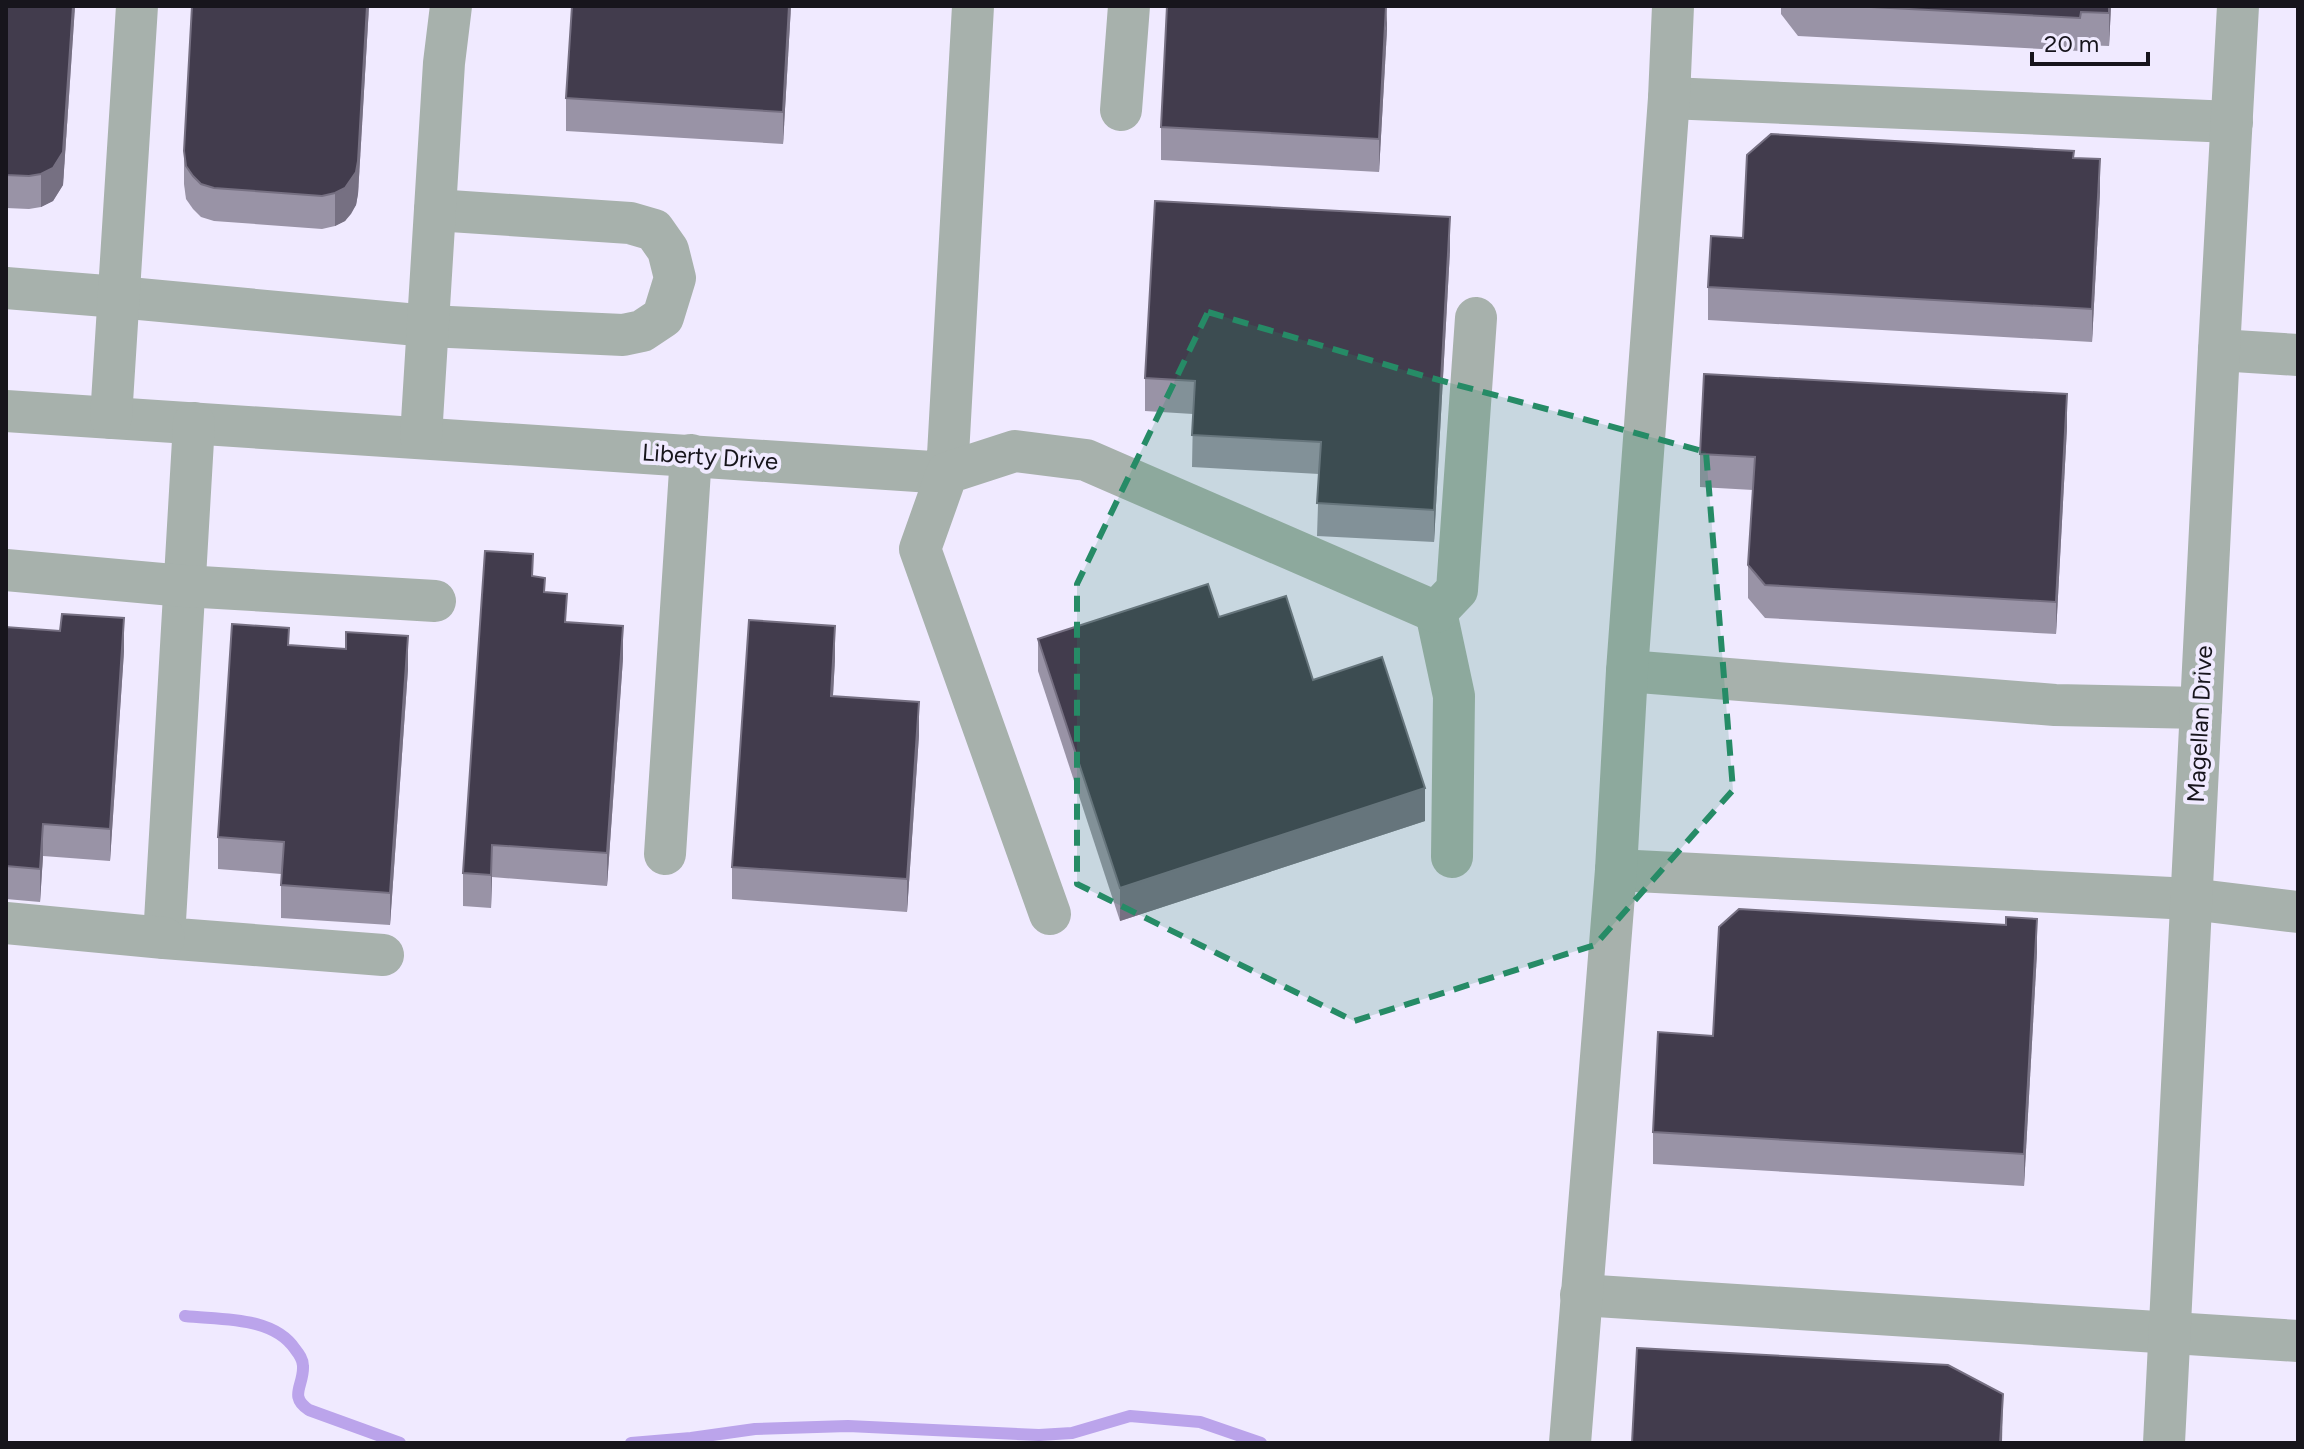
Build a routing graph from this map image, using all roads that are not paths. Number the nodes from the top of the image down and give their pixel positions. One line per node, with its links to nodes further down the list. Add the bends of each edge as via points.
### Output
1 (137, 6): 12 (street)
2 (451, 6): 10 (street)
3 (973, 6): 22 (street)
4 (1129, 6): 8 (street)
5 (1673, 6): 7 (street)
6 (2238, 6): 9 (street, Magellan Drive)
7 (1669, 98): 9 (street); 27 (street)
8 (1121, 110)
9 (2232, 122): 15 (street, Magellan Drive)
10 (435, 210): 14 (street); 14 (street, via 630,223 654,230 668,250 675,278 663,317 642,331 623,335)
11 (6, 288): 12 (street)
12 (118, 297): 14 (street); 18 (street)
13 (1476, 318): 26 (street, via 1457,590)
14 (428, 326): 20 (street)
15 (2219, 350): 16 (street); 28 (street, Magellan Drive)
16 (2298, 355)
17 (6, 411): 18 (street, Liberty Drive)
18 (111, 418): 19 (street, Liberty Drive)
19 (194, 423): 20 (street, Liberty Drive); 24 (street)
20 (421, 437): 21 (street, Liberty Drive)
21 (691, 455): 22 (street, Liberty Drive); 29 (street)
22 (947, 473): 26 (street, via 1015,451 1086,460); 34 (street, via 920,549)
23 (6, 570): 24 (street)
24 (184, 586): 25 (street); 36 (street)
25 (435, 601)
26 (1436, 612): 30 (street, via 1454,696)
27 (1627, 671): 28 (street, via 2055,705); 31 (street)
28 (2201, 708): 32 (street, Magellan Drive)
29 (665, 854)
30 (1452, 857)
31 (1616, 870): 32 (street); 38 (street)
32 (2191, 899): 33 (street); 39 (street, Magellan Drive)
33 (2298, 912)
34 (1050, 914)
35 (6, 923): 36 (street)
36 (164, 938): 37 (street)
37 (383, 955)
38 (1581, 1295): 39 (street); 41 (street)
39 (2170, 1333): 40 (street); 42 (street, Magellan Drive)
40 (2298, 1341)
41 (1570, 1443)
42 (2164, 1443)

